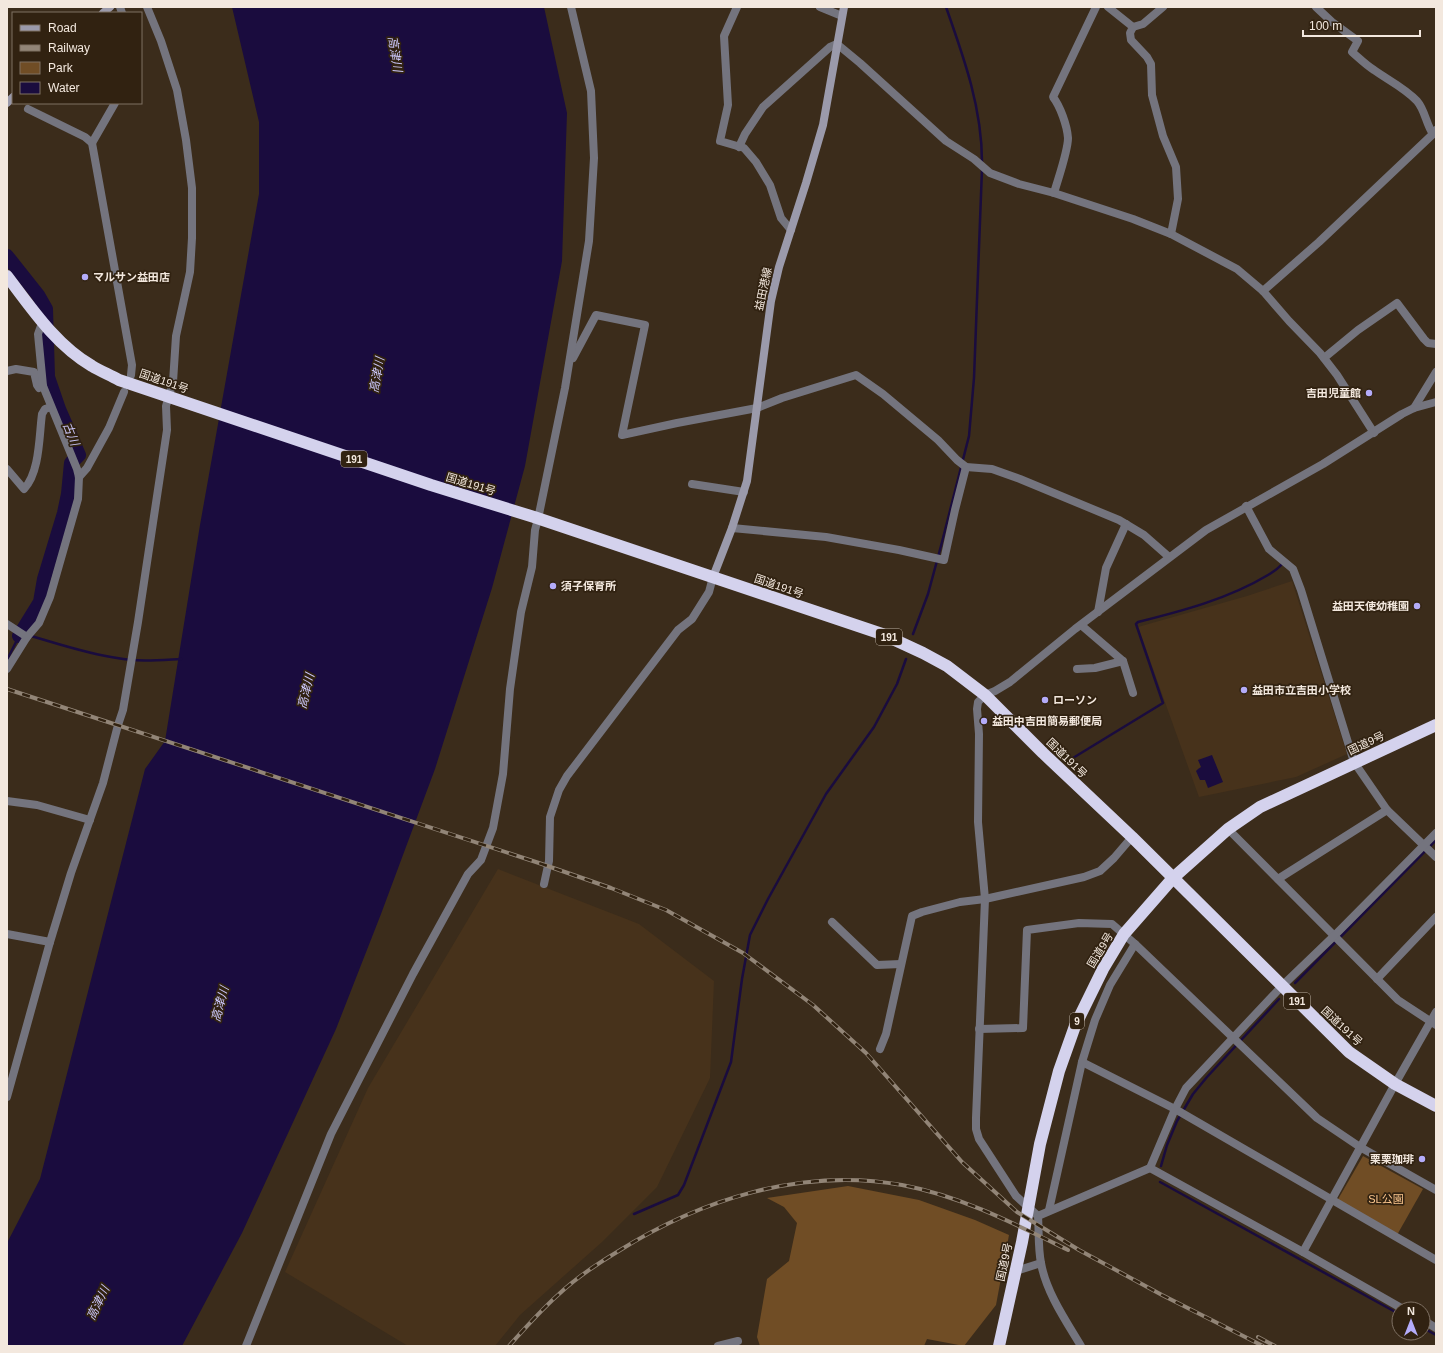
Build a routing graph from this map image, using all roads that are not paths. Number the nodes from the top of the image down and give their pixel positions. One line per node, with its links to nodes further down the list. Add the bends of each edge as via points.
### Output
1 (147, 7): 32 (street, via 177,90 192,188 190,272 176,336)
2 (571, 7): 26 (street, via 591,91 594,158 589,240)
3 (737, 7): 17 (street, via 724,36 728,104 720,141)
4 (820, 7): 10 (street)
5 (844, 7): 10 (main road, 益田港線)
6 (1096, 7): 18 (street, via 1053,97 1063,116 1068,137)
7 (1108, 7): 11 (street)
8 (1163, 7): 11 (street, via 1143,24)
9 (1316, 7): 15 (street, via 1358,41 1352,52 1416,100 1430,129)
10 (842, 16): 12 (main road, 益田港線)
11 (1133, 27): 20 (street, via 1130,33 1131,40 1150,64 1152,95 1163,136 1176,167 1178,199)
12 (837, 44): 17 (street, via 830,47 764,107); 18 (street, via 946,141 990,173); 19 (main road, 益田港線, via 823,125)
13 (114, 104): 16 (street)
14 (28, 109): 16 (street, via 85,137)
15 (1435, 132): 22 (street)
16 (92, 144): 29 (street, via 132,365)
17 (739, 147): 19 (street, via 744,148 756,162 770,186 781,218)
18 (1054, 193): 20 (street)
19 (791, 230): 35 (main road, 益田港線, via 771,301)
20 (1171, 234): 22 (street, via 1237,269)
21 (7, 276): 23 (highway, 国道191号 / 191)
22 (1263, 291): 25 (street)
23 (42, 323): 30 (street, via 38,334); 32 (highway, 国道191号 / 191, via 66,347 91,366 119,380)
24 (1436, 344): 25 (street, via 1428,343 1424,339 1397,303)
25 (1324, 358): 37 (street)
26 (570, 364): 35 (street, via 596,315 645,325 622,435); 44 (street)
27 (7, 371): 30 (street, via 16,369 34,372 37,385 39,388)
28 (1436, 372): 36 (street)
29 (131, 375)
30 (43, 386): 34 (street)
31 (124, 392): 40 (street, via 109,428 87,468)
32 (172, 397): 44 (highway, 国道191号 / 191); 62 (street, via 166,406 167,430 123,710)
33 (1436, 402): 36 (street)
34 (51, 407): 39 (street, via 45,409 42,414 36,469 27,486 24,489); 40 (street)
35 (756, 408): 38 (street, via 856,375 883,394); 42 (main road, 益田港線)
36 (1414, 408): 37 (street)
37 (1374, 433): 43 (street)
38 (966, 467): 45 (street, via 992,469 1020,478); 46 (street, via 944,560 826,537)
39 (7, 469)
40 (79, 477): 52 (street, via 78,499 50,597 39,623)
41 (692, 484): 42 (street)
42 (744, 492): 46 (main road, 益田港線)
43 (1246, 506): 47 (street, via 1206,530); 59 (street, via 1269,549 1293,570)
44 (536, 518): 48 (highway, 国道191号 / 191); 104 (street, via 532,567 510,689 494,828 481,860 468,874 413,974 331,1134)
45 (1126, 524): 47 (street, via 1144,535); 49 (street, via 1106,568)
46 (732, 528): 48 (main road, 益田港線)
47 (1169, 557): 49 (street)
48 (713, 577): 57 (highway, 国道191号 / 191, via 882,634 946,666); 70 (street, via 709,592 692,619 678,630 558,790 550,817 549,861)
49 (1098, 612): 51 (street)
50 (7, 624): 52 (street)
51 (1081, 624): 53 (street); 57 (street, via 1010,682)
52 (27, 637): 54 (street)
53 (1123, 661): 55 (street); 56 (street)
54 (7, 669)
55 (1078, 669)
56 (1133, 693)
57 (986, 696): 65 (highway, 国道191号 / 191); 71 (street, via 978,702 977,709 978,822)
58 (1436, 725): 59 (highway, 国道9号 / 9)
59 (1354, 762): 61 (street); 63 (highway, 国道9号 / 9, via 1260,807)
60 (7, 802): 62 (street, via 37,805)
61 (1387, 810): 66 (street); 69 (street)
62 (90, 820): 77 (street)
63 (1228, 829): 68 (highway, 国道9号 / 9); 69 (street)
64 (1436, 833): 66 (street)
65 (1132, 837): 68 (highway, 国道191号 / 191); 71 (street, via 1100,871 1084,877)
66 (1424, 845): 67 (street); 76 (street)
67 (1436, 857)
68 (1173, 878): 75 (highway, 国道9号 / 9); 81 (highway, 国道191号 / 191)
69 (1278, 879): 76 (street)
70 (544, 884)
71 (985, 899): 79 (street, via 960,902 912,916); 84 (street)
72 (1436, 917): 80 (street)
73 (832, 922): 79 (street, via 877,965)
74 (7, 934): 77 (street)
75 (1124, 934): 78 (street); 84 (street, via 1112,924 1079,923 1027,930 1023,1028); 101 (highway, 国道9号 / 9, via 1103,969 1075,1026 1059,1071 1040,1144)
76 (1334, 936): 80 (street); 81 (street)
77 (50, 942): 89 (street)
78 (1135, 944): 85 (street); 87 (street, via 1110,985)
79 (901, 964): 86 (street, via 886,1034)
80 (1377, 979): 83 (street, via 1398,1000)
81 (1282, 986): 85 (street); 88 (highway, 国道191号 / 191, via 1349,1052)
82 (1436, 1012): 83 (street)
83 (1433, 1023): 88 (street)
84 (979, 1029): 97 (street, via 976,1118 979,1140 1016,1196)
85 (1233, 1039): 91 (street, via 1186,1088); 92 (street, via 1317,1118)
86 (880, 1049)
87 (1082, 1062): 91 (street); 96 (street)
88 (1395, 1084): 90 (highway, 国道191号 / 191); 92 (street)
89 (7, 1097)
90 (1436, 1106)
91 (1175, 1109): 93 (street); 95 (street)
92 (1360, 1147): 94 (street); 95 (street)
93 (1150, 1168): 96 (street); 98 (street)
94 (1436, 1190)
95 (1331, 1199): 98 (street); 99 (street)
96 (1050, 1210): 97 (street)
97 (1038, 1216): 100 (street)
98 (1303, 1252): 102 (street)
99 (1436, 1260)
100 (1041, 1263): 101 (street); 107 (street, via 1061,1313)
101 (1016, 1270): 106 (highway, 国道9号 / 9)
102 (1391, 1302)
103 (738, 1341): 105 (street)
104 (246, 1346)
105 (718, 1346)
106 (999, 1346)
107 (1082, 1346)

